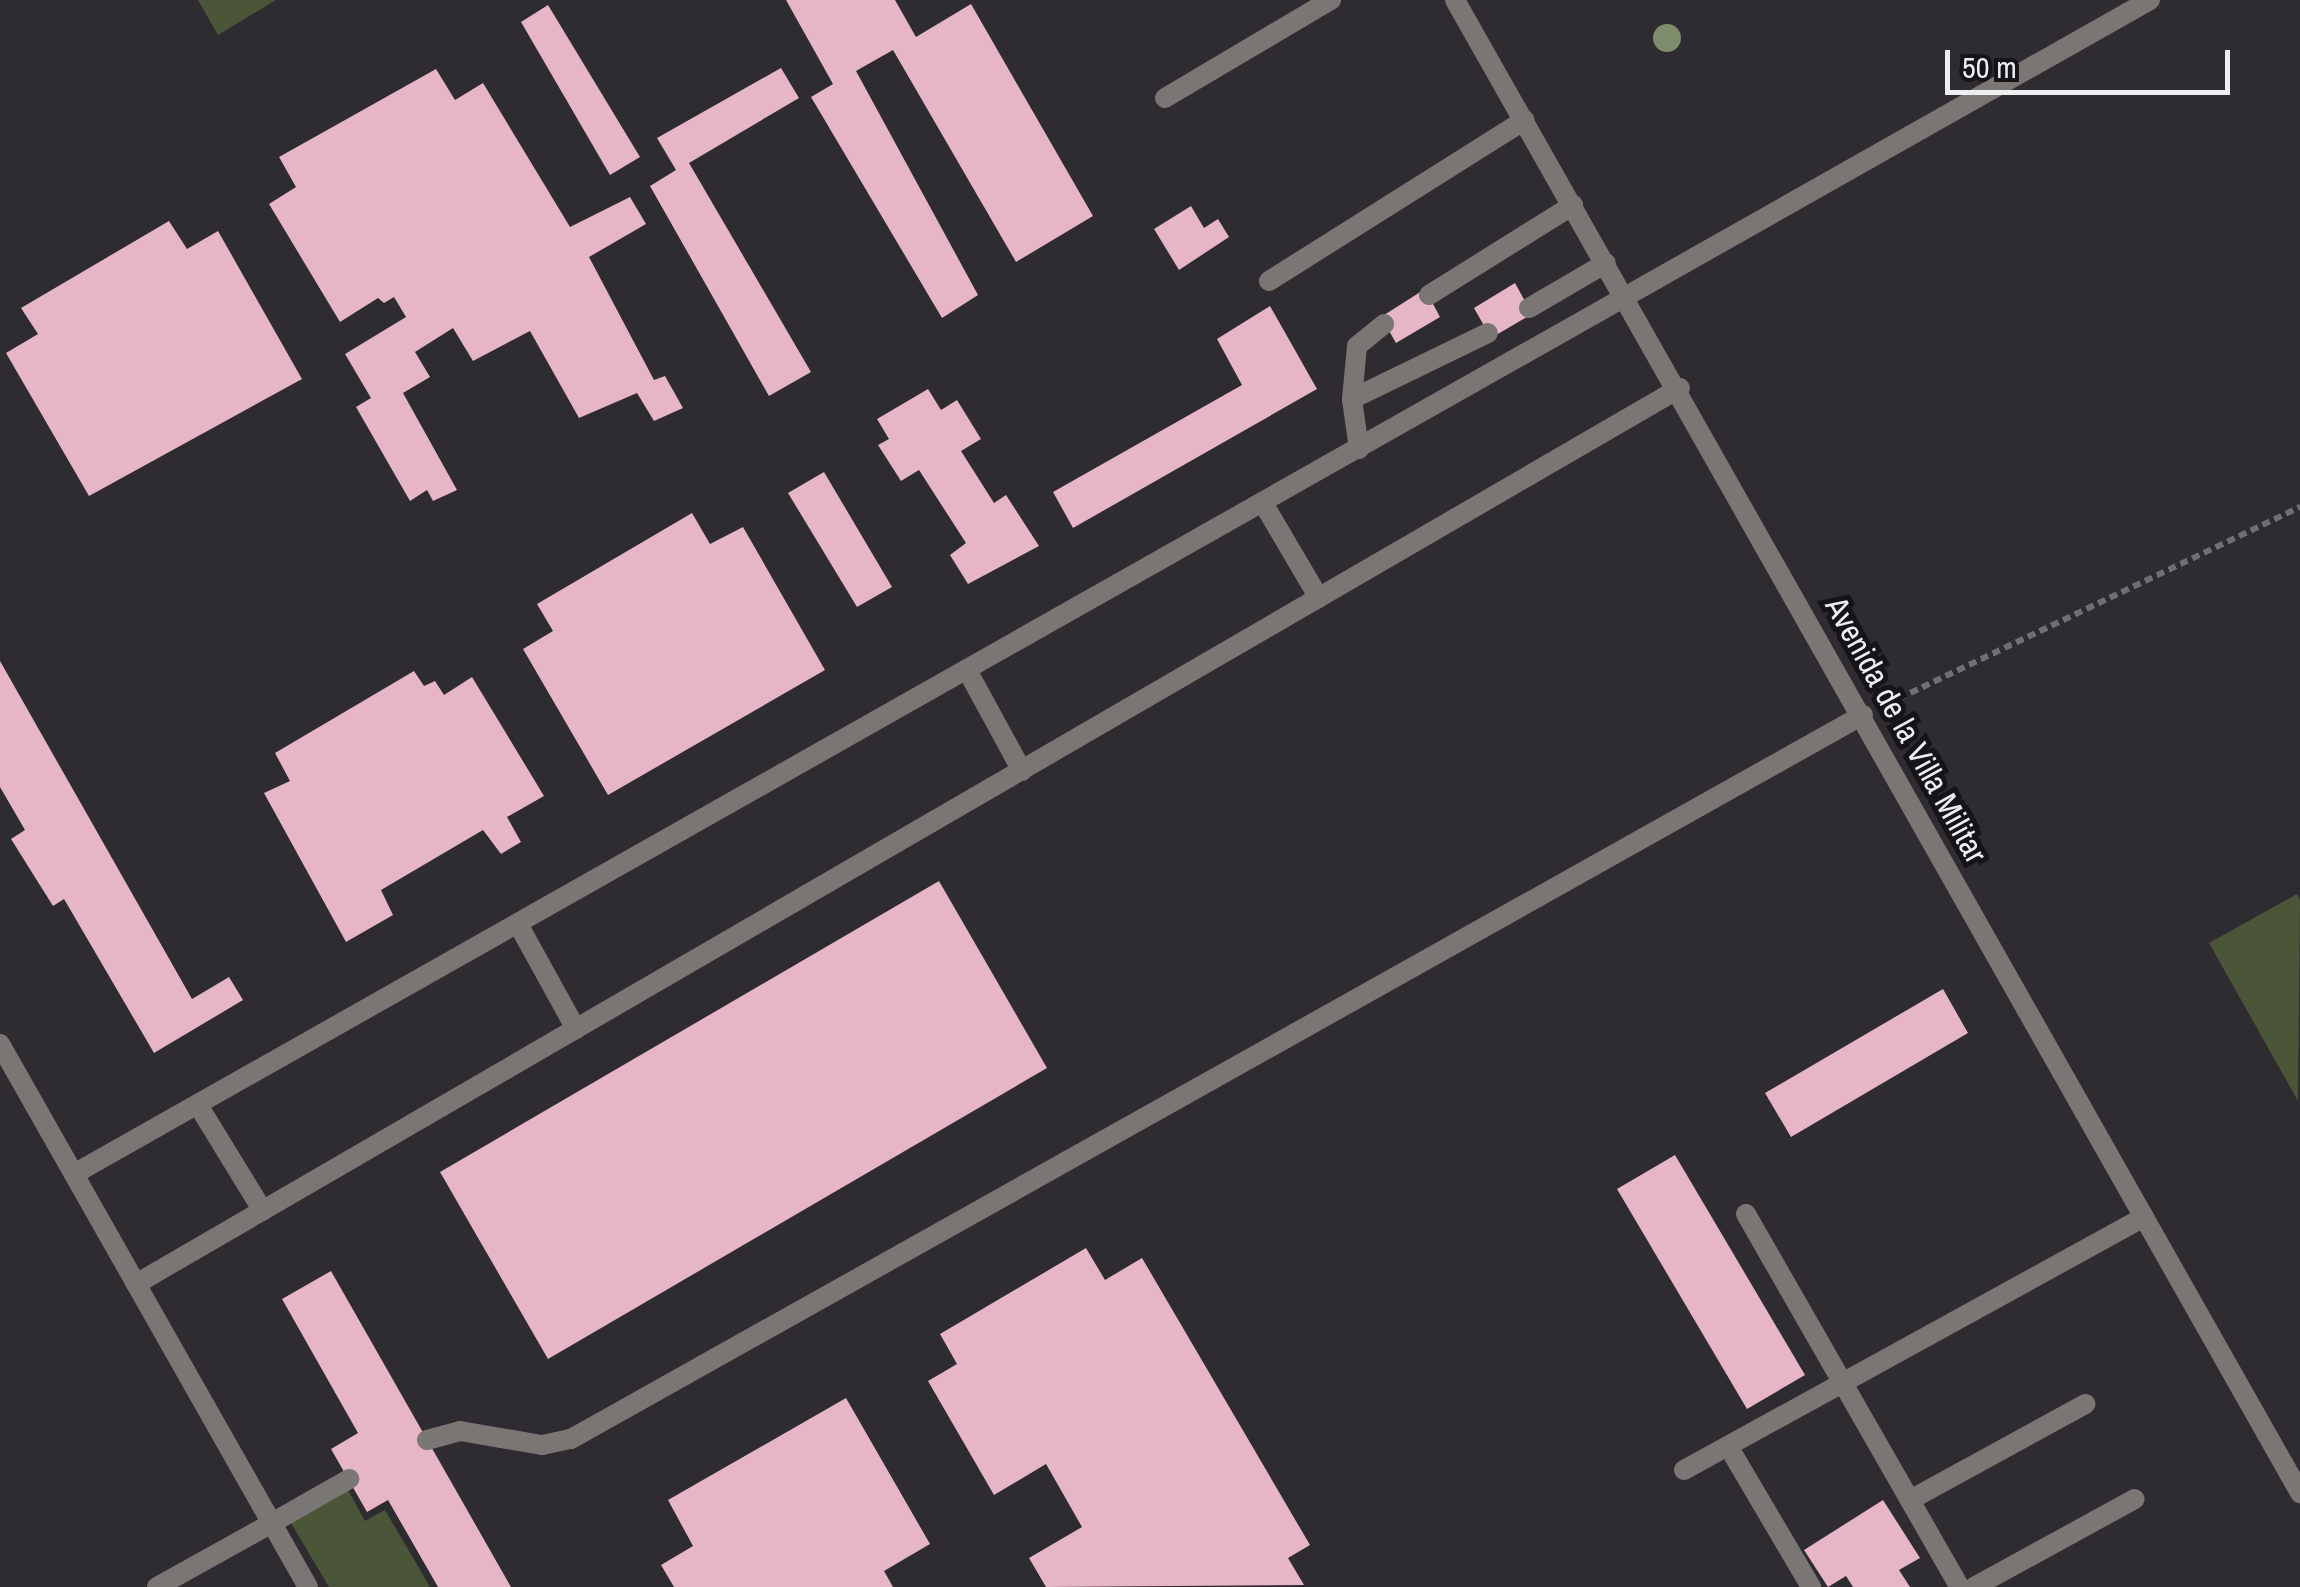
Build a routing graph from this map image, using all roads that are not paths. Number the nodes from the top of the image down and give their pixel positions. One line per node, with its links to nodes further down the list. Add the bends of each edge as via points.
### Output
1 (1331, 0): 4 (street)
2 (1454, 0): 5 (street, Avenida de la Villa Militar)
3 (2150, 0): 10 (street)
4 (1165, 98)
5 (1525, 120): 6 (street, Avenida de la Villa Militar); 8 (street)
6 (1574, 204): 7 (street, Avenida de la Villa Militar); 9 (street)
7 (1606, 262): 10 (street, Avenida de la Villa Militar); 11 (street)
8 (1269, 281)
9 (1428, 295)
10 (1626, 298): 14 (street, Avenida de la Villa Militar); 16 (street)
11 (1529, 308)
12 (1384, 324): 15 (street, via 1357,346)
13 (1488, 333): 15 (street)
14 (1680, 388): 18 (street); 20 (street, Avenida de la Villa Militar)
15 (1352, 399): 16 (street)
16 (1359, 448): 17 (street)
17 (1263, 503): 18 (street); 19 (street)
18 (1319, 598): 21 (street)
19 (968, 670): 21 (street); 22 (street)
20 (1864, 715): 29 (street, Avenida de la Villa Militar); 33 (street, via 571,1438 542,1445 460,1430)
21 (1022, 770): 23 (street)
22 (518, 924): 23 (street); 25 (street)
23 (576, 1029): 27 (street)
24 (0, 1044): 26 (street)
25 (198, 1105): 26 (street); 27 (street)
26 (74, 1174): 30 (street)
27 (262, 1212): 30 (street)
28 (1746, 1214): 31 (street)
29 (2144, 1217): 31 (street); 37 (street, Avenida de la Villa Militar)
30 (136, 1284): 40 (street)
31 (1843, 1383): 34 (street); 39 (street)
32 (2085, 1404): 39 (street)
33 (427, 1440)
34 (1728, 1446): 35 (street); 43 (street)
35 (1684, 1470)
36 (348, 1479): 40 (street)
37 (2300, 1492)
38 (2135, 1499): 45 (street)
39 (1910, 1500): 44 (street)
40 (272, 1523): 41 (street); 42 (street)
41 (157, 1587)
42 (308, 1587)
43 (1811, 1587)
44 (1960, 1587)
45 (1974, 1587)

